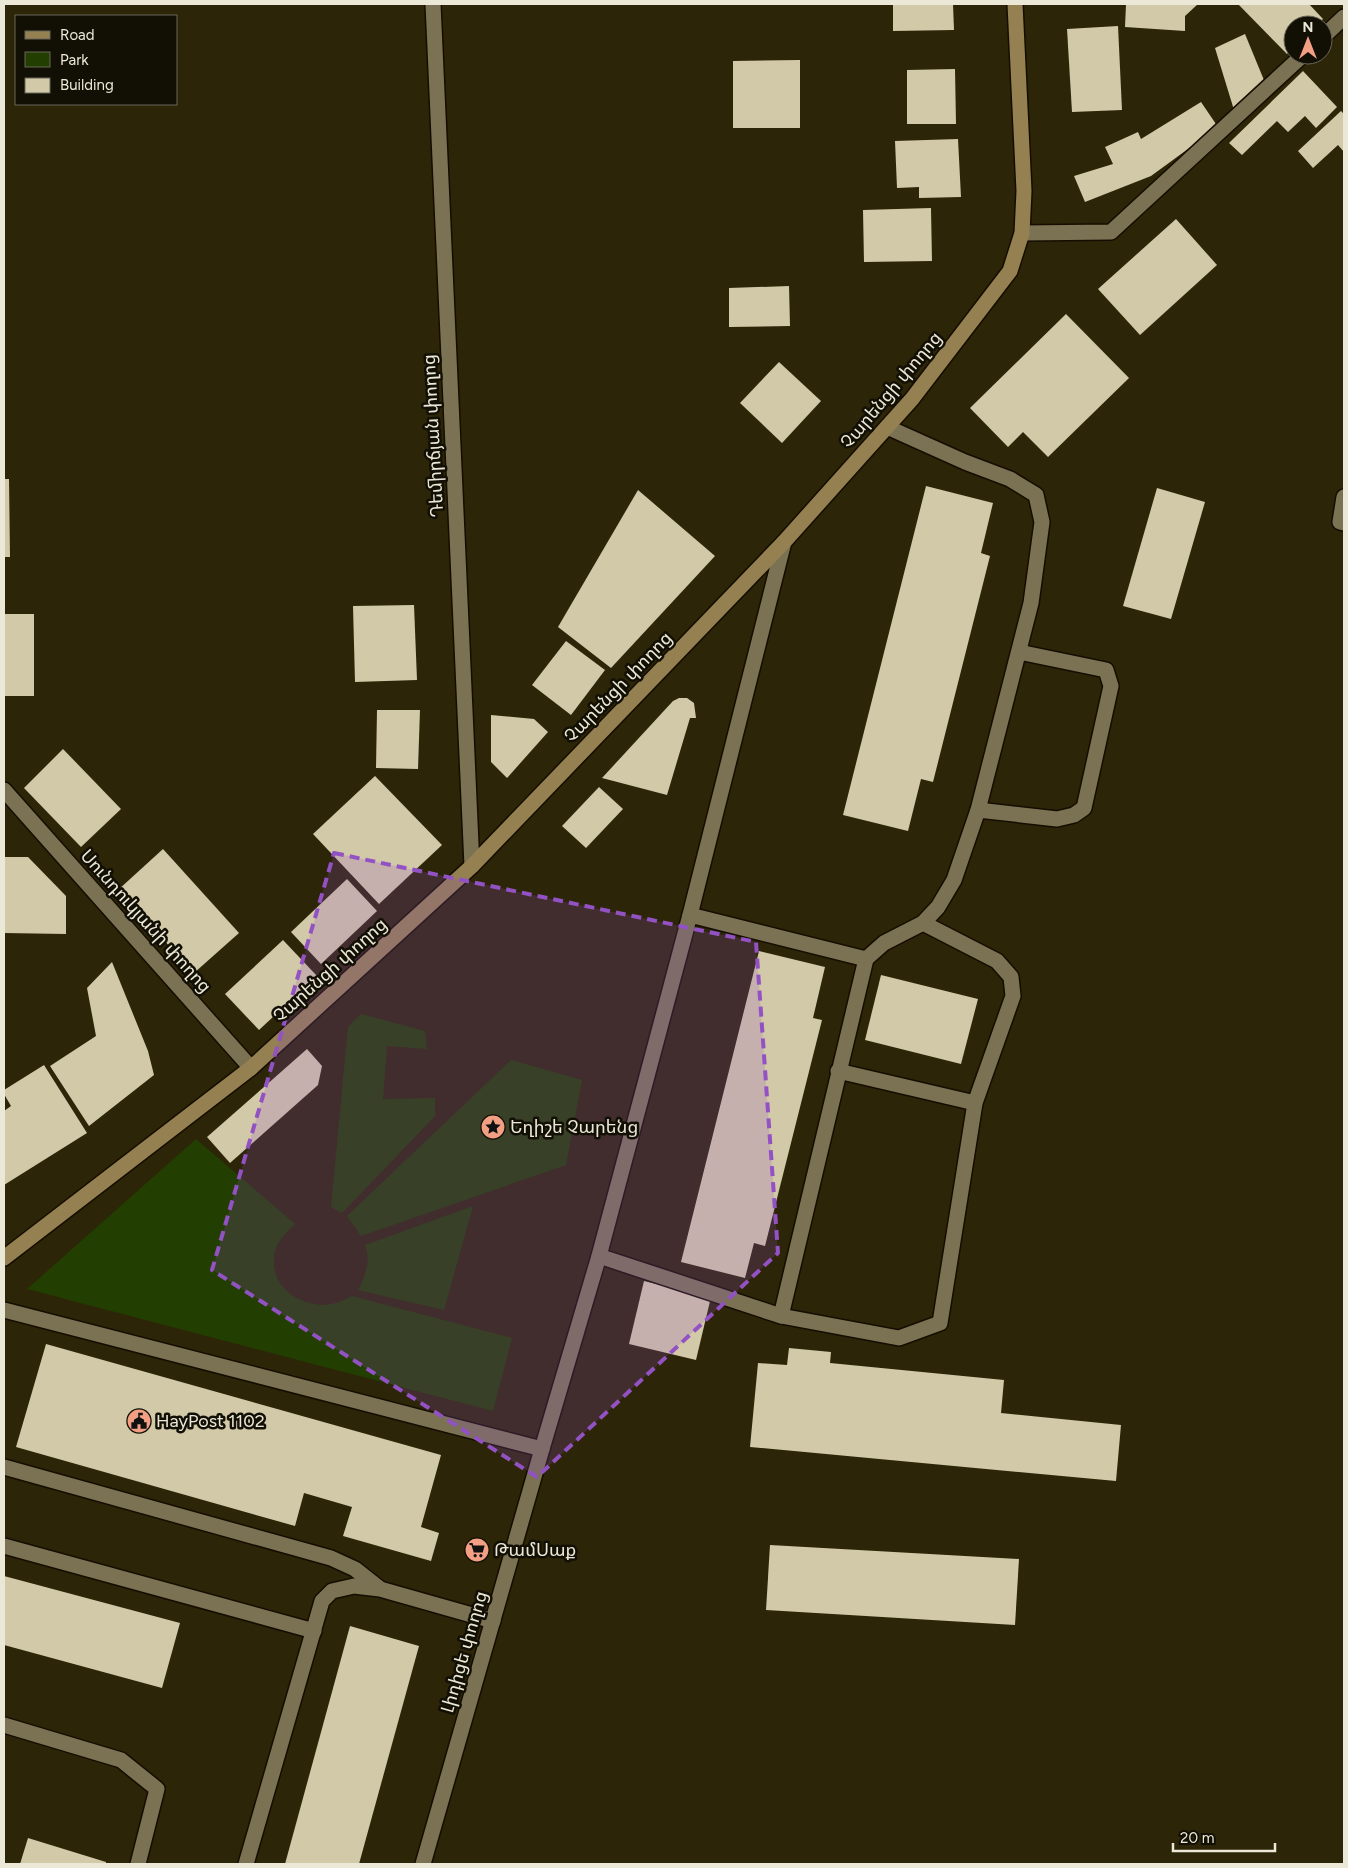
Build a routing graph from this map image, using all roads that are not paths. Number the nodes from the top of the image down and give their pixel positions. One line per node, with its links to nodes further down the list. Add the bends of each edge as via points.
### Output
1 (433, 4): 14 (street, Դեմիրճյան փողոց)
2 (1015, 4): 6 (main road, Չարենցի փողոց, via 1024,191)
3 (1344, 17): 4 (street)
4 (1333, 27)
5 (1292, 65): 6 (street, via 1111,232)
6 (1022, 233): 7 (main road, Չարենցի փողոց, via 1010,272)
7 (887, 427): 10 (main road, Չարենցի փողոց); 11 (street, via 1010,478 1036,494 1042,522 1032,603)
8 (1344, 497): 9 (street, via 1340,522)
9 (1344, 523)
10 (784, 542): 14 (main road, Չարենցի փողոց); 15 (street, Լիդիցե փողոց)
11 (1019, 652): 13 (street); 13 (street, via 1106,670 1111,686 1084,808 1074,815 1057,818)
12 (7, 797): 18 (street, Սունդուկյանի փողոց)
13 (978, 810): 16 (street, via 954,880 938,908)
14 (472, 866): 18 (main road, Չարենցի փողոց)
15 (690, 916): 17 (street); 21 (street, Լիդիցե փողոց)
16 (922, 924): 17 (street, via 884,943); 20 (street, via 997,961 1011,976 1013,996)
17 (866, 959): 19 (street)
18 (251, 1068): 22 (main road, Չարենցի փողոց)
19 (838, 1071): 20 (street); 24 (street)
20 (976, 1103): 24 (street, via 940,1323 899,1338)
21 (599, 1256): 24 (street); 25 (street, Լիդիցե փողոց)
22 (4, 1258)
23 (4, 1310): 25 (street)
24 (781, 1316)
25 (542, 1449): 29 (street, Լիդիցե փողոց)
26 (4, 1467): 28 (street, via 331,1558 355,1569)
27 (4, 1546): 30 (street)
28 (380, 1589): 29 (street); 30 (street, via 354,1586 332,1591 322,1601)
29 (493, 1621): 34 (street, Լիդիցե փողոց)
30 (314, 1631): 33 (street)
31 (4, 1725): 32 (street, via 121,1760 158,1789)
32 (138, 1864)
33 (246, 1864)
34 (423, 1864)

